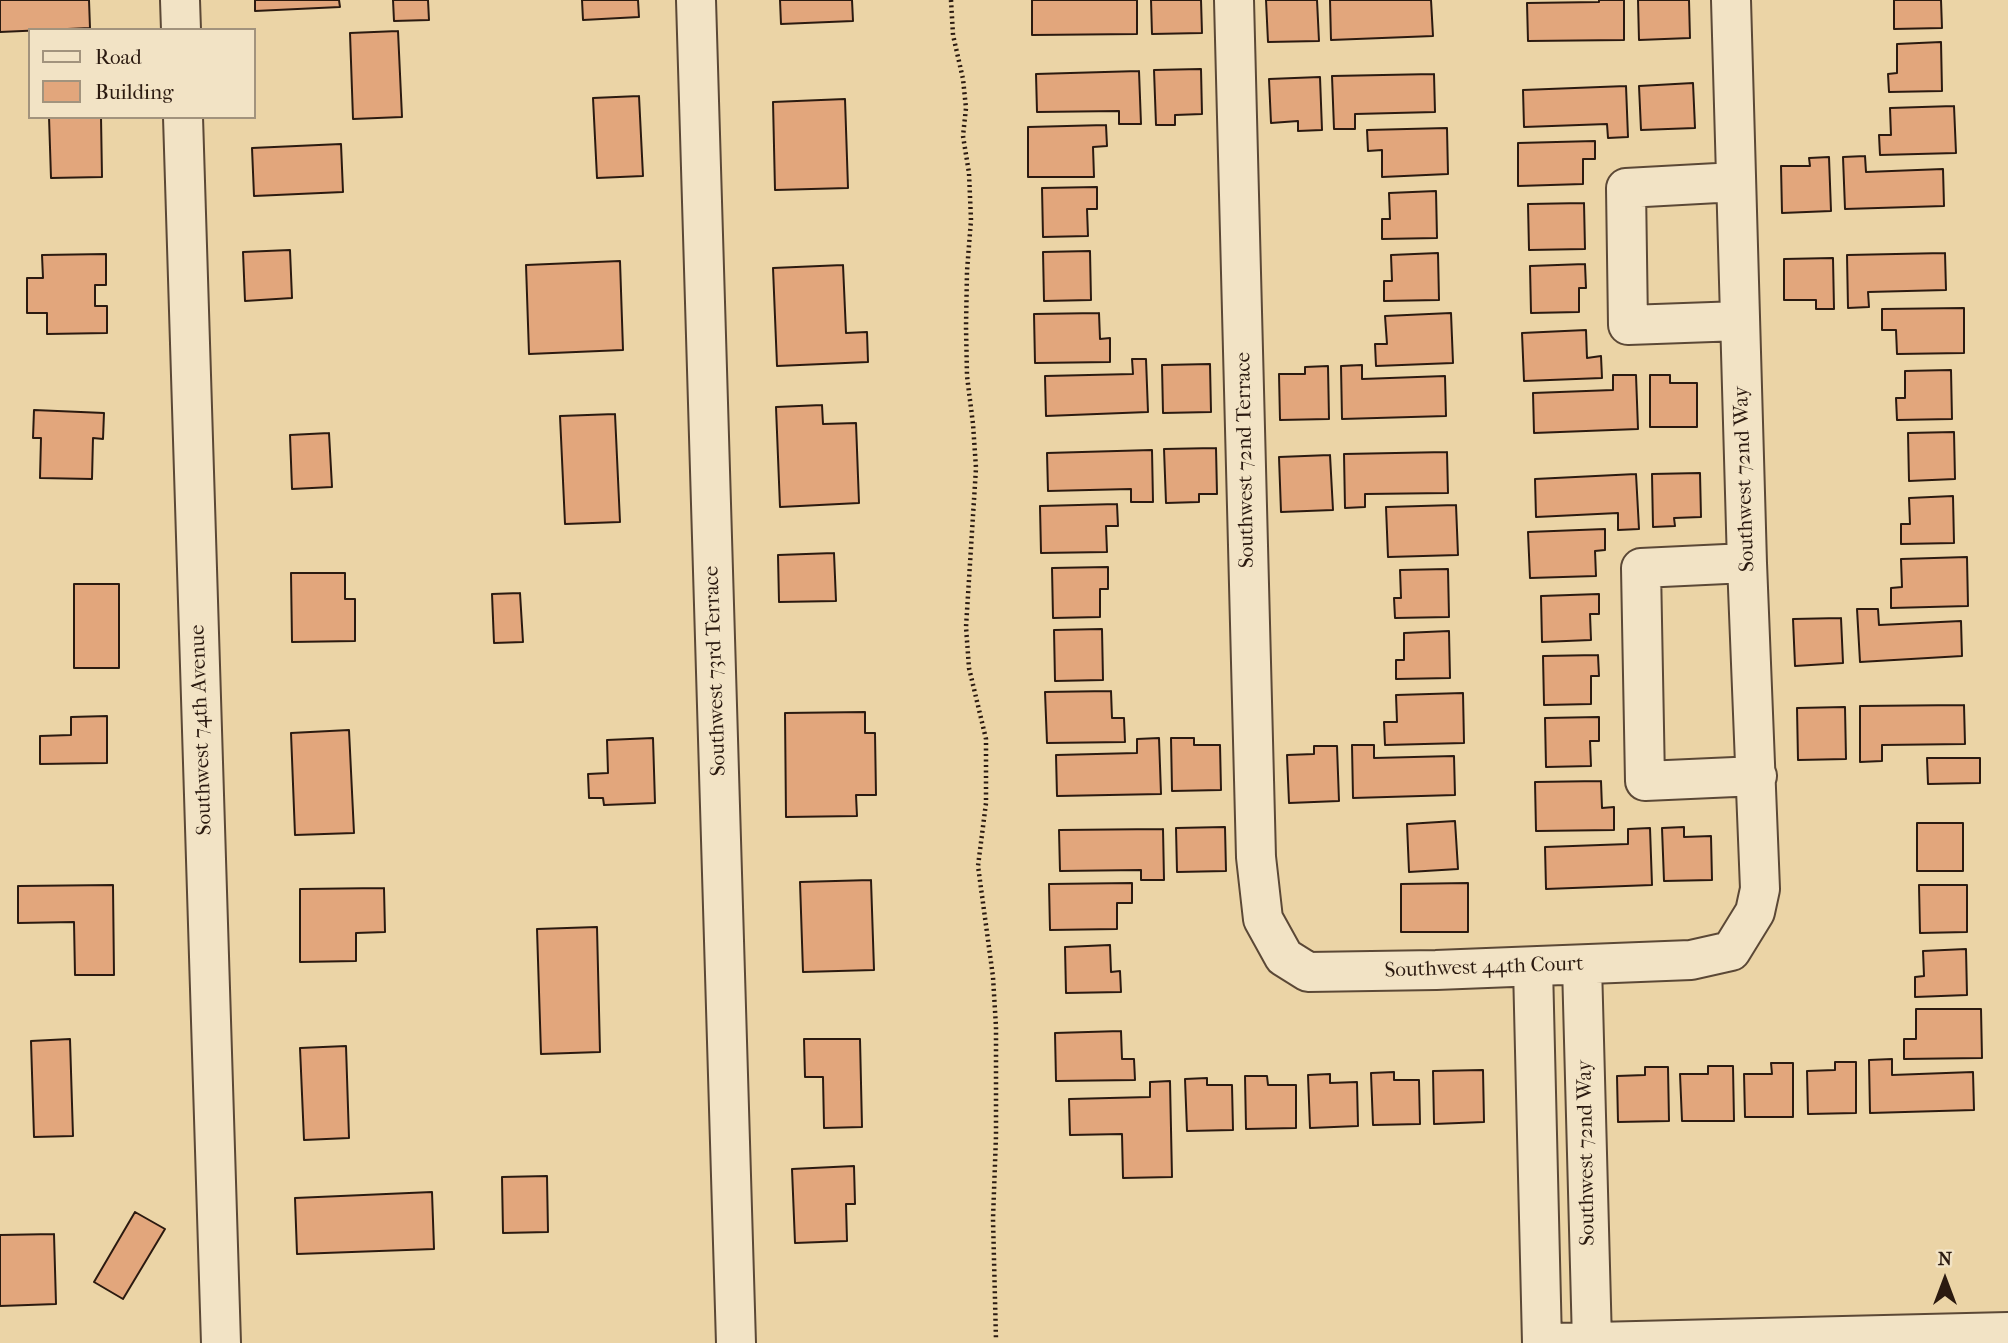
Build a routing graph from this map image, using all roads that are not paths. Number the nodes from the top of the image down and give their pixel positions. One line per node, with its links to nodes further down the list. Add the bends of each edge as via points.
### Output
1 (180, 0): 5 (street)
2 (696, 0): 18 (street, Southwest 73rd Terrace)
3 (1234, 0): 11 (street, Southwest 72nd Terrace, via 1255,830)
4 (1731, 0): 7 (street, Southwest 72nd Way)
5 (181, 28)
6 (183, 119): 17 (street, Southwest 74th Avenue)
7 (1736, 182): 8 (street, Southwest 72nd Way); 8 (street, via 1626,188 1628,325)
8 (1740, 321): 9 (street, Southwest 72nd Way)
9 (1747, 562): 10 (street, Southwest 72nd Way); 10 (street, via 1642,568 1644,781)
10 (1756, 776): 12 (street, Southwest 72nd Way, via 1760,889 1755,912)
11 (1263, 919): 14 (street, Southwest 44th Court, via 1284,957 1308,972)
12 (1731, 951): 13 (street, Southwest 44th Court, via 1691,960)
13 (1582, 965): 14 (street, Southwest 44th Court); 16 (street, Southwest 72nd Way)
14 (1533, 967): 19 (street)
15 (2008, 1332): 16 (street)
16 (1592, 1342): 20 (street)
17 (221, 1343)
18 (736, 1343)
19 (1542, 1343)
20 (1554, 1343)

